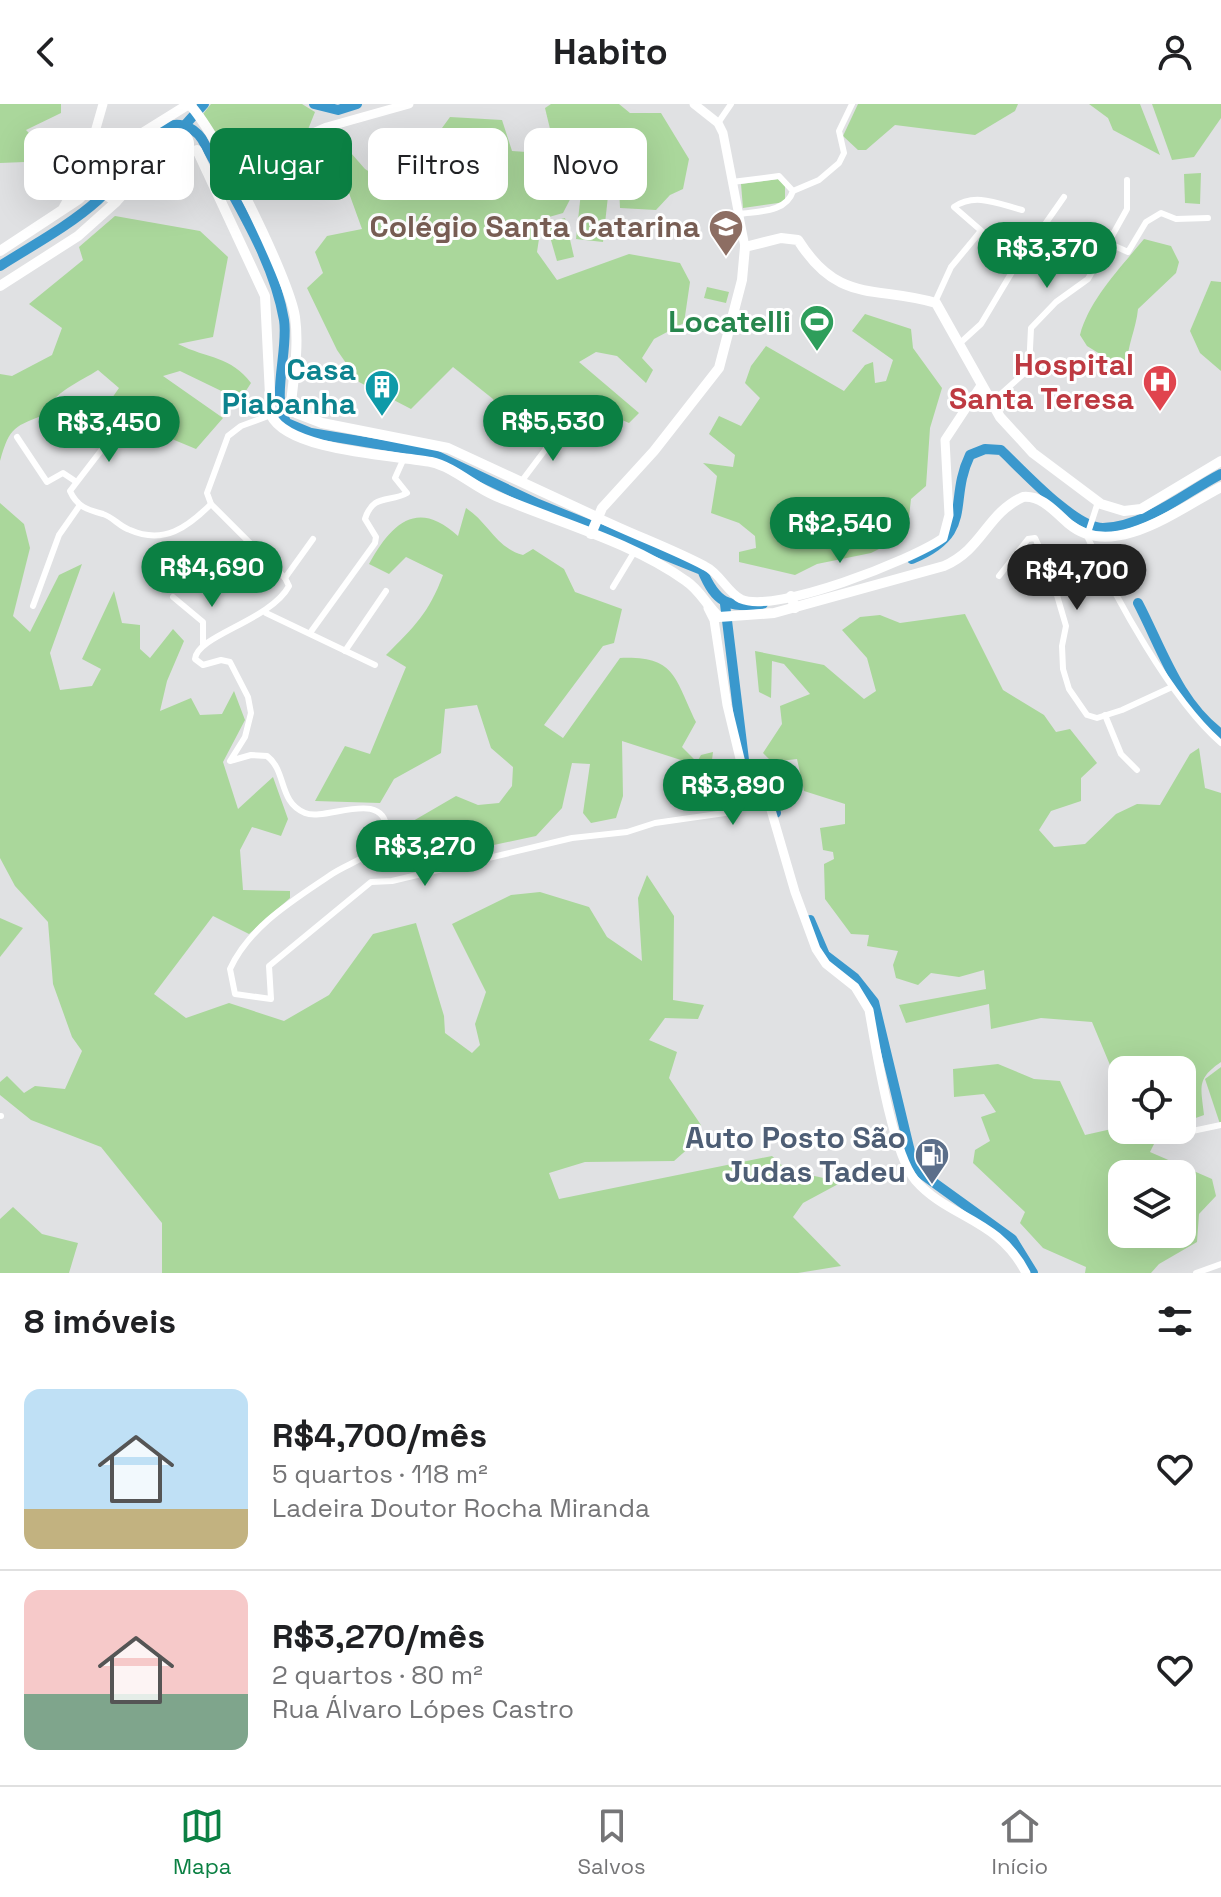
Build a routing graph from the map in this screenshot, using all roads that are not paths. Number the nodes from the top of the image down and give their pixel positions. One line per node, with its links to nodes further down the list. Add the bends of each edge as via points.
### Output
1 (103, 104): 8 (main road)
2 (409, 104): 10 (main road)
3 (694, 104): 7 (main road)
4 (731, 104): 7 (street)
5 (852, 104): 15 (street, via 839,131 844,153 839,163 819,180)
6 (190, 105): 9 (main road); 11 (main road)
7 (718, 123): 14 (main road)
8 (96, 128)
9 (151, 128)
10 (325, 128)
11 (210, 130)
12 (210, 171): 22 (main road, via 197,150 160,158)
13 (1127, 180): 28 (street, via 1128,206)
14 (732, 182): 15 (street, via 779,176); 24 (main road)
15 (793, 191): 24 (street, via 780,207)
16 (1064, 197): 34 (street, via 981,324)
17 (66, 200): 25 (main road)
18 (76, 200): 25 (main road)
19 (113, 200): 22 (main road)
20 (223, 200): 39 (main road, via 265,296)
21 (243, 200): 37 (main road, via 290,296 297,336)
22 (116, 202): 32 (main road, via 78,236)
23 (1022, 210): 27 (street, via 965,199 954,207)
24 (739, 214): 29 (main road)
25 (55, 217): 31 (main road)
26 (1208, 218): 28 (street, via 1176,219 1161,213 1146,222 1128,252)
27 (980, 232): 30 (street); 33 (street, via 951,267)
28 (1108, 243): 36 (street, via 1088,279 1034,324 1029,369)
29 (745, 247): 33 (main road, via 791,237 844,286); 50 (main road, via 719,368)
30 (1000, 247)
31 (0, 251)
32 (0, 286)
33 (935, 302): 34 (main road)
34 (959, 344): 35 (main road)
35 (980, 387): 36 (main road); 59 (main road, via 945,440 949,515 943,538 888,567)
36 (991, 404): 49 (main road, via 1033,453)
37 (291, 408): 39 (main road); 45 (main road, via 322,423 448,448)
38 (79, 414): 44 (street, via 103,448)
39 (271, 415): 42 (main road, via 280,429 296,437); 47 (street, via 228,436 208,488)
40 (563, 426): 45 (street)
41 (17, 437): 44 (street, via 47,482 63,473)
42 (404, 458): 51 (main road, via 435,463 492,495); 65 (street, via 395,478 407,493 382,497 370,508 365,519 375,543)
43 (1221, 461): 49 (main road, via 1141,509)
44 (75, 481): 48 (street, via 70,493)
45 (521, 482): 50 (main road)
46 (1221, 487): 52 (main road, via 1124,535)
47 (211, 504): 48 (street, via 187,528 158,536 131,531); 56 (street)
48 (80, 505): 61 (street, via 59,535)
49 (1096, 508): 52 (street)
50 (599, 518): 51 (main road); 59 (main road, via 707,566 738,598 755,602)
51 (591, 534): 54 (main road)
52 (1087, 536): 62 (main road, via 1042,501 1023,497 1001,510 969,553 956,561); 69 (street)
53 (313, 539): 56 (street)
54 (633, 554): 57 (street); 64 (main road, via 685,579)
55 (999, 576): 70 (street, via 1028,539 1035,538 1066,626 1061,654 1069,689 1087,715)
56 (285, 578): 63 (street, via 289,586)
57 (613, 587)
58 (386, 591): 67 (street)
59 (791, 596): 62 (main road)
60 (173, 597): 66 (street, via 203,622)
61 (33, 606)
62 (795, 608): 64 (main road)
63 (266, 613): 65 (street); 66 (street)
64 (716, 619): 73 (main road)
65 (310, 633): 67 (street)
66 (203, 645): 73 (street, via 195,654 197,663 230,662 248,697 249,726 231,762 267,756 276,765 287,798 302,812 372,810 386,824 383,841 373,853 329,876 254,931 236,956 230,976 235,994 271,999 269,966 371,882 572,838 742,809 755,797 741,778)
67 (345, 651): 68 (street)
68 (375, 665)
69 (1172, 687): 70 (street); 71 (street)
70 (1105, 715): 72 (street, via 1121,754)
71 (1221, 743)
72 (1137, 770)
73 (743, 771): 77 (main road, via 769,803 816,949 855,987 869,1010 906,1166 934,1195 1001,1238)
74 (1221, 1125): 75 (street)
75 (1196, 1130)
76 (1221, 1264): 78 (street)
77 (1026, 1273)
78 (1196, 1273)

